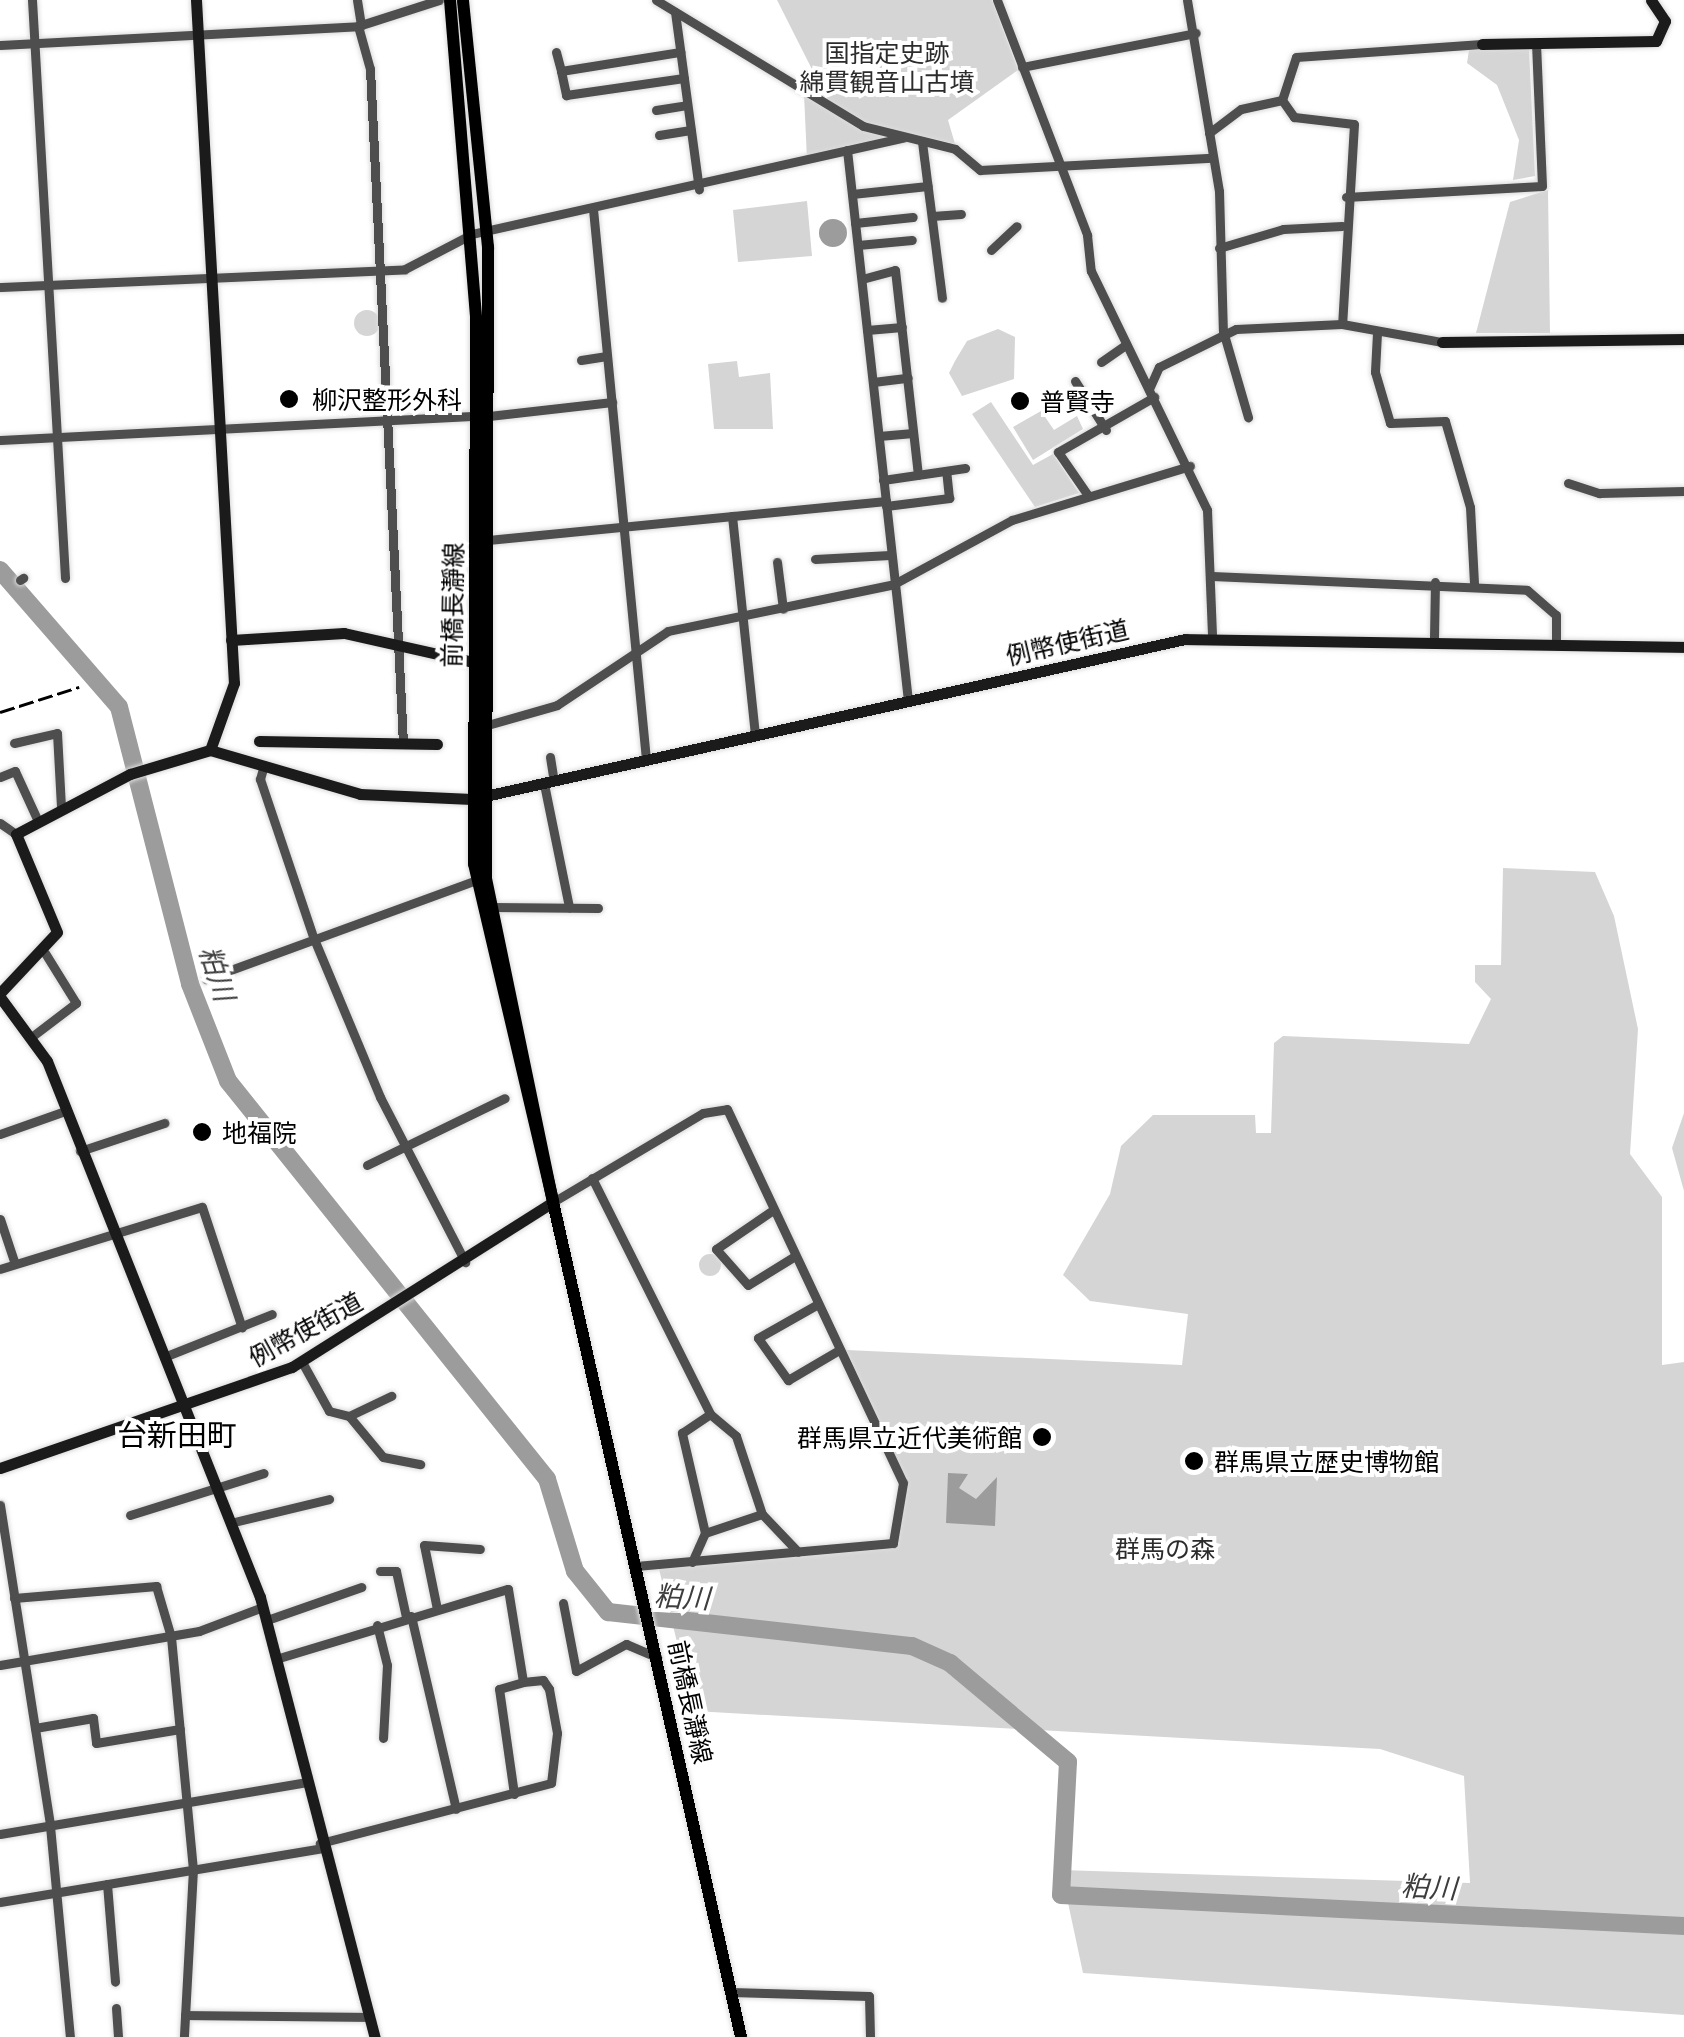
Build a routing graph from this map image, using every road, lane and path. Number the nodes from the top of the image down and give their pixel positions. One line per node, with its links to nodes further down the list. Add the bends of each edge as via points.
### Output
1 (32, 0): 16 (street)
2 (196, 0): 13 (street)
3 (358, 0): 12 (street)
4 (439, 0): 12 (street)
5 (450, 0): 46 (main road, 前橋長瀞線)
6 (462, 0): 46 (main road, 前橋長瀞線)
7 (656, 0): 11 (street)
8 (997, 0): 21 (street)
9 (1187, 0): 14 (street)
10 (1652, 0): 15 (street, via 1665,21 1656,41)
11 (673, 7): 20 (street); 30 (street, via 863,126)
12 (359, 26): 13 (street); 51 (street, via 370,69)
13 (198, 33): 16 (street); 52 (street)
14 (1196, 34): 21 (street); 28 (street)
15 (1536, 43): 17 (street); 38 (street, via 1542,186)
16 (35, 44): 18 (street); 54 (street)
17 (1482, 44): 24 (street, via 1296,57)
18 (0, 45)
19 (556, 52): 22 (street)
20 (680, 52): 22 (street); 23 (street)
21 (1022, 67): 34 (street)
22 (561, 71): 23 (street, via 566,94)
23 (684, 78): 25 (street)
24 (1282, 100): 28 (street, via 1241,109); 38 (street, via 1294,117 1354,124)
25 (688, 105): 26 (street); 27 (street)
26 (656, 110)
27 (691, 130): 29 (street); 36 (street)
28 (1209, 133): 33 (street)
29 (659, 134)
30 (903, 138): 31 (street); 32 (street)
31 (922, 142): 34 (street, via 955,149 985,171); 35 (street)
32 (847, 150): 36 (street); 37 (street)
33 (1212, 158): 34 (street); 49 (street)
34 (1061, 164): 64 (street)
35 (928, 186): 37 (street); 41 (street)
36 (699, 190): 39 (street)
37 (852, 194): 43 (street)
38 (1346, 198): 45 (street)
39 (593, 209): 46 (street); 65 (street)
40 (960, 214): 41 (street)
41 (932, 216): 56 (street)
42 (913, 217): 43 (street)
43 (855, 223): 48 (street)
44 (1017, 226): 50 (street)
45 (1342, 226): 49 (street, via 1283,229); 57 (street)
46 (479, 232): 51 (street, via 405,269); 73 (main road, 前橋長瀞線)
47 (912, 240): 48 (street)
48 (858, 245): 53 (street)
49 (1219, 248): 60 (street)
50 (991, 250)
51 (380, 271): 52 (street); 75 (street)
52 (210, 276): 54 (street); 76 (street)
53 (862, 279): 58 (street, via 895,270); 59 (street)
54 (50, 284): 55 (street); 80 (street)
55 (0, 287)
56 (942, 298)
57 (1342, 324): 60 (street); 61 (street)
58 (902, 327): 59 (street); 68 (street)
59 (867, 330): 70 (street)
60 (1223, 332): 71 (street, via 1159,367); 74 (street)
61 (1377, 333): 63 (street); 101 (street, via 1375,372 1390,422 1444,421 1470,507)
62 (1684, 339): 63 (street)
63 (1442, 342)
64 (1124, 346): 67 (street); 71 (street)
65 (607, 356): 66 (street); 72 (street)
66 (581, 360)
67 (1101, 362)
68 (908, 378): 70 (street); 78 (street)
69 (1075, 381): 77 (street)
70 (872, 382): 79 (street)
71 (1151, 393): 77 (street); 82 (street)
72 (612, 402): 73 (street); 92 (street)
73 (483, 416): 75 (street); 93 (main road, 前橋長瀞線); 111 (main road, 前橋長瀞線)
74 (1248, 417)
75 (387, 421): 76 (street); 107 (street)
76 (220, 429): 80 (street); 106 (street)
77 (1106, 430): 89 (street, via 1058,452)
78 (913, 433): 79 (street); 85 (street)
79 (878, 436): 86 (street)
80 (58, 437): 81 (street); 98 (street)
81 (0, 440)
82 (1190, 466): 89 (street); 97 (street, via 1212,530)
83 (966, 468): 84 (street)
84 (946, 471): 85 (street); 90 (street, via 949,498)
85 (918, 475): 86 (street)
86 (884, 480): 90 (street)
87 (1568, 483): 88 (street, via 1599,493)
88 (1684, 490)
89 (1087, 494): 100 (street, via 1012,520)
90 (886, 503): 91 (street); 94 (street)
91 (732, 516): 92 (street); 103 (street)
92 (624, 532): 93 (street); 110 (street)
93 (488, 540): 113 (main road, 前橋長瀞線)
94 (890, 555): 95 (street); 100 (street)
95 (816, 559)
96 (777, 562): 102 (street)
97 (1212, 576): 99 (street); 104 (street)
98 (65, 578)
99 (1436, 582): 101 (street); 105 (street)
100 (894, 584): 102 (street); 112 (street)
101 (1474, 584): 108 (street, via 1543,601 1556,615)
102 (784, 609): 103 (street)
103 (742, 614): 110 (street, via 668,630); 114 (street)
104 (1212, 636): 105 (street, 例幣使街道); 112 (street, 例幣使街道)
105 (1434, 638): 108 (street, 例幣使街道)
106 (231, 640): 107 (street, via 318,632); 119 (street, via 234,682)
107 (397, 640): 111 (street); 117 (street)
108 (1556, 642): 109 (street, 例幣使街道)
109 (1684, 647)
110 (633, 653): 113 (street, via 557,706); 121 (street)
111 (474, 662): 125 (main road, 前橋長瀞線)
112 (908, 701): 114 (street, 例幣使街道)
113 (484, 726): 125 (main road, 前橋長瀞線)
114 (755, 735): 121 (street, 例幣使街道)
115 (259, 740): 117 (street)
116 (14, 743): 126 (street, via 57,733)
117 (402, 743): 118 (street)
118 (437, 744)
119 (210, 750): 122 (street, 例幣使街道); 126 (street, via 130,774)
120 (550, 757): 124 (street)
121 (646, 759): 124 (street, 例幣使街道)
122 (264, 765): 125 (street, 例幣使街道, via 374,797); 134 (street, via 260,779)
123 (0, 778): 127 (street, via 15,771)
124 (549, 783): 125 (street, 例幣使街道); 132 (street)
125 (477, 799): 130 (main road, 前橋長瀞線); 131 (main road, 前橋長瀞線)
126 (62, 807): 127 (street)
127 (37, 819): 129 (street)
128 (0, 823): 129 (street)
129 (16, 834): 135 (street, via 56,922)
130 (477, 880): 134 (street); 147 (main road, 前橋長瀞線)
131 (492, 907): 132 (street); 147 (main road, 前橋長瀞線)
132 (569, 907): 133 (street)
133 (598, 908)
134 (314, 939): 136 (street); 143 (street)
135 (45, 953): 137 (street); 138 (street, via 76,1004)
136 (206, 979)
137 (0, 995): 138 (street)
138 (34, 1034): 140 (street)
139 (506, 1098): 143 (street)
140 (65, 1111): 142 (street); 144 (street)
141 (164, 1123): 144 (street)
142 (0, 1134)
143 (404, 1147): 145 (street); 152 (street)
144 (80, 1151): 150 (street)
145 (367, 1165)
146 (592, 1178): 147 (street); 148 (street, via 721,1104); 163 (street)
147 (553, 1202): 152 (street, 例幣使街道); 178 (main road, 前橋長瀞線)
148 (773, 1210): 151 (street); 151 (street, via 716,1249 748,1285)
149 (0, 1219): 153 (street)
150 (113, 1234): 153 (street); 157 (street, via 202,1207); 159 (street)
151 (796, 1256): 155 (street)
152 (465, 1262): 160 (street, 例幣使街道)
153 (15, 1264): 154 (street)
154 (0, 1268)
155 (818, 1304): 158 (street); 158 (street, via 758,1338 788,1380)
156 (272, 1314): 157 (street)
157 (242, 1328): 159 (street)
158 (839, 1350): 176 (street, via 903,1483 893,1543)
159 (164, 1357): 162 (street)
160 (302, 1362): 162 (street, 例幣使街道); 164 (street, via 329,1411)
161 (391, 1396): 164 (street)
162 (183, 1406): 166 (street, 例幣使街道); 168 (street)
163 (710, 1414): 171 (street, via 736,1436); 174 (street, via 681,1444)
164 (349, 1416): 165 (street, via 383,1457)
165 (420, 1464)
166 (0, 1468)
167 (264, 1474): 168 (street)
168 (216, 1488): 172 (street); 173 (street)
169 (329, 1499): 173 (street)
170 (0, 1505): 181 (street)
171 (762, 1514): 174 (street); 176 (street)
172 (130, 1515)
173 (230, 1523): 184 (street)
174 (705, 1533): 177 (street)
175 (480, 1549): 183 (street, via 424,1545)
176 (798, 1552): 177 (street)
177 (692, 1562): 178 (street)
178 (636, 1566): 189 (main road, 前橋長瀞線)
179 (380, 1572): 185 (street, via 396,1572)
180 (361, 1587): 184 (street)
181 (14, 1598): 187 (street, via 156,1586); 190 (street)
182 (562, 1603): 189 (street, via 576,1671 626,1644)
183 (437, 1609): 185 (street); 192 (street, via 508,1588)
184 (265, 1614): 187 (street); 188 (street)
185 (408, 1617): 186 (street); 199 (street)
186 (377, 1625): 188 (street); 195 (street, via 387,1665)
187 (172, 1637): 190 (street); 194 (street)
188 (280, 1658): 196 (street)
189 (659, 1658): 208 (main road, 前橋長瀞線)
190 (24, 1662): 191 (street); 193 (street)
191 (0, 1666)
192 (523, 1682): 197 (street, via 499,1688); 197 (street, via 543,1680 549,1689 556,1776)
193 (34, 1728): 194 (street, via 92,1718 96,1743); 200 (street)
194 (180, 1729): 198 (street)
195 (383, 1738)
196 (306, 1782): 198 (street); 202 (street)
197 (514, 1794): 199 (street)
198 (187, 1803): 200 (street); 203 (street)
199 (456, 1810): 202 (street)
200 (50, 1826): 201 (street); 205 (street)
201 (0, 1834)
202 (321, 1846): 203 (street); 211 (street)
203 (193, 1869): 204 (street); 210 (street)
204 (107, 1884): 205 (street); 207 (street)
205 (58, 1892): 206 (street); 212 (street)
206 (0, 1902)
207 (115, 1982)
208 (731, 1992): 216 (main road, 前橋長瀞線); 217 (street, via 869,1996)
209 (116, 2008): 213 (street)
210 (185, 2015): 211 (street); 214 (street)
211 (370, 2017): 215 (street)
212 (70, 2037)
213 (118, 2037)
214 (184, 2037)
215 (376, 2037)
216 (741, 2037)
217 (870, 2037)

